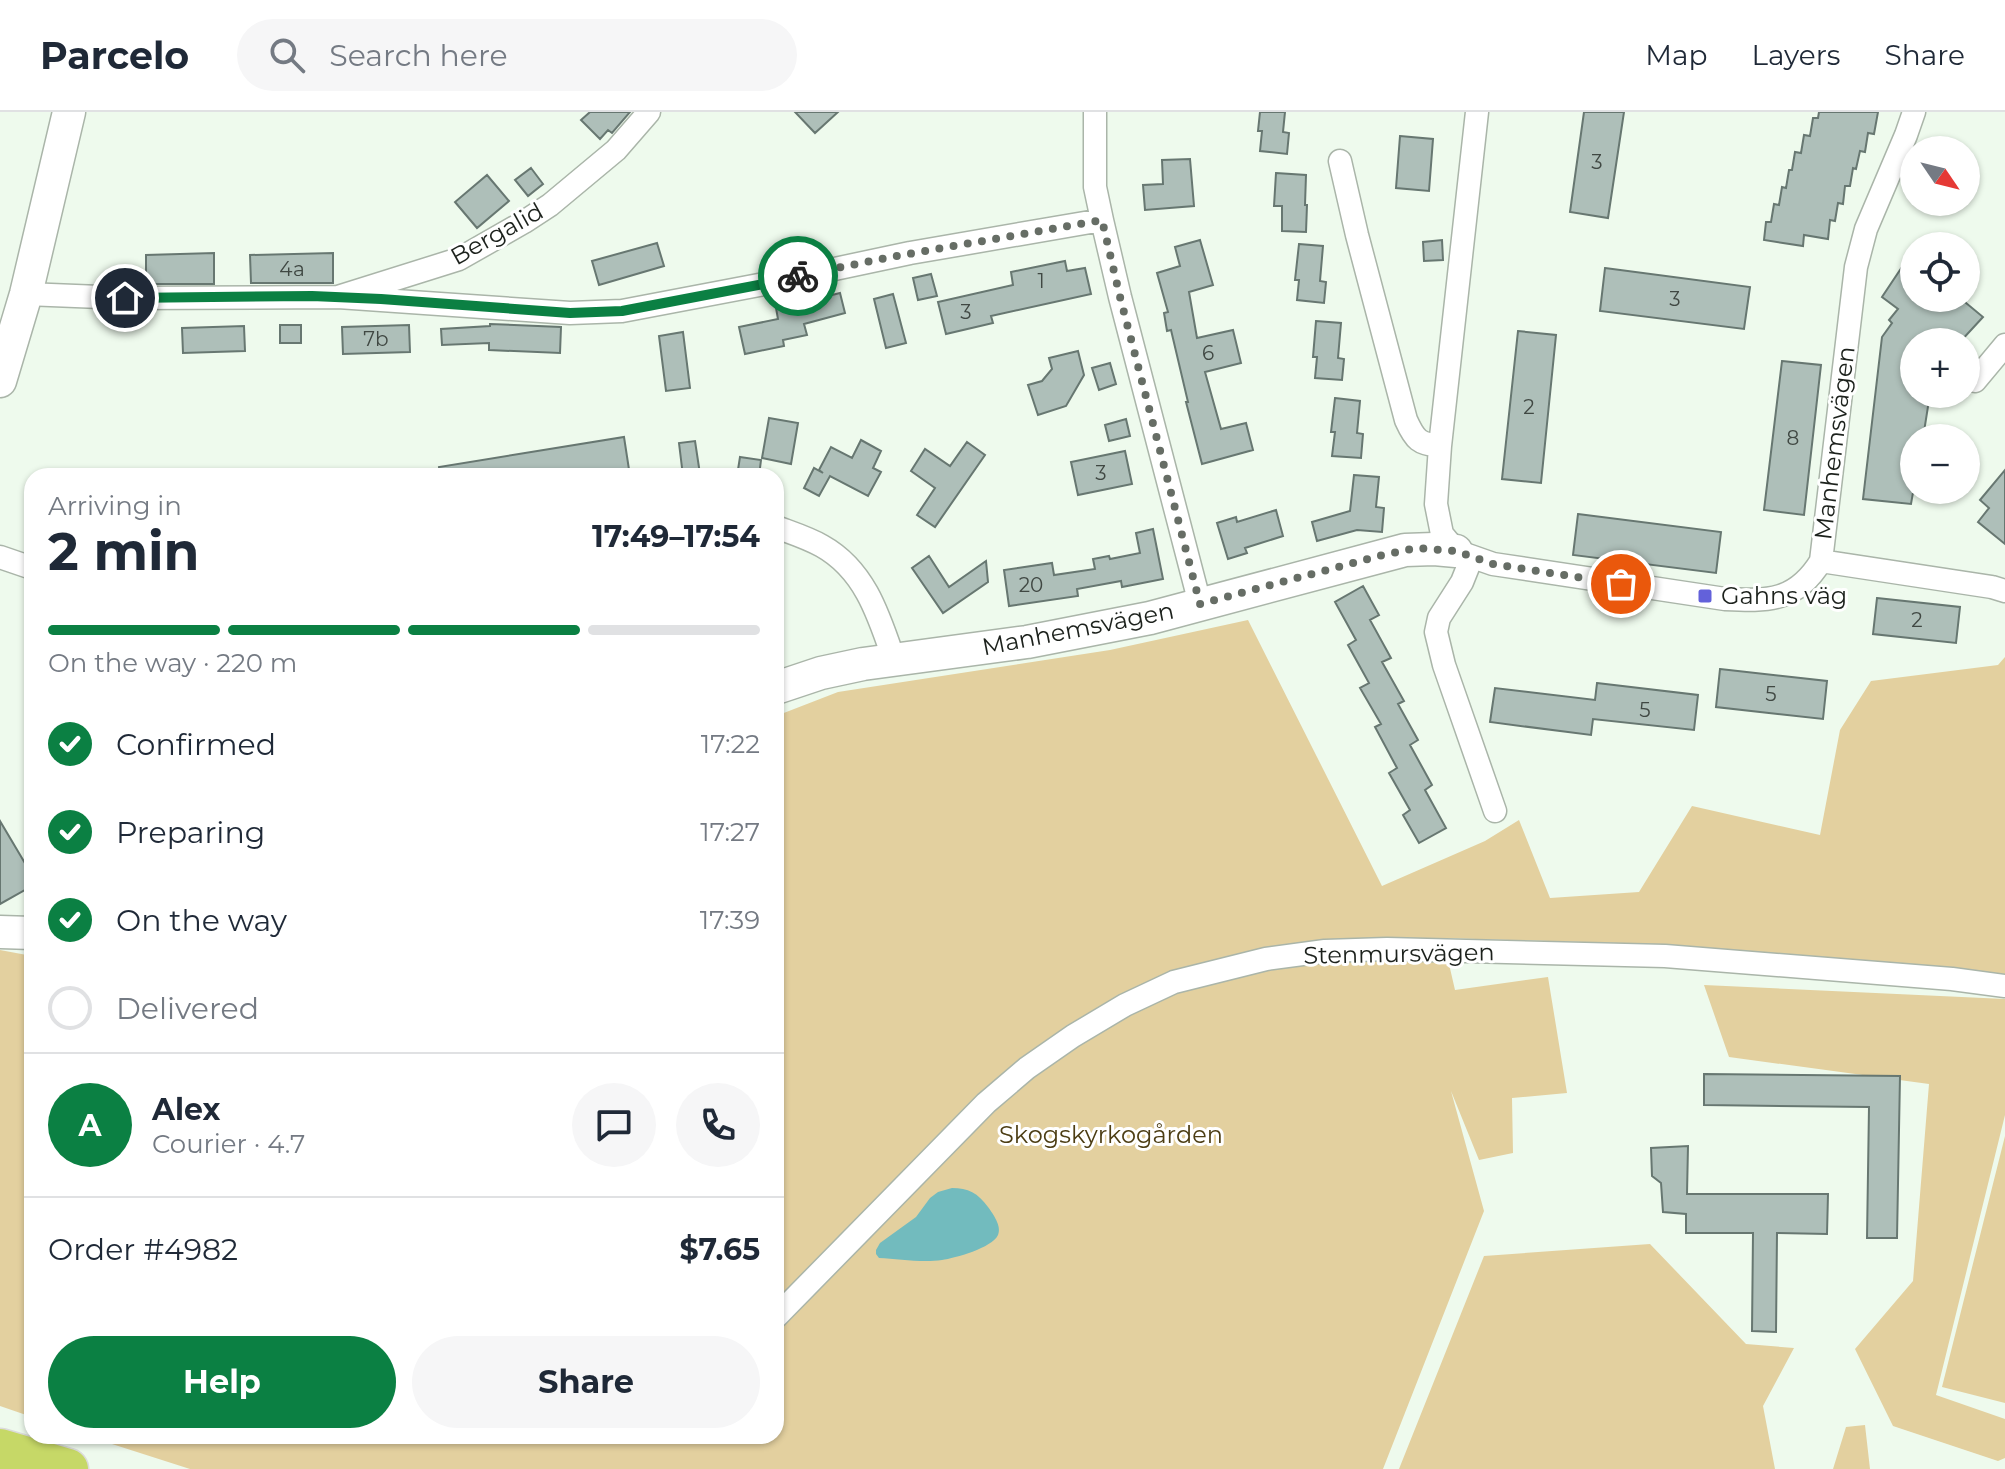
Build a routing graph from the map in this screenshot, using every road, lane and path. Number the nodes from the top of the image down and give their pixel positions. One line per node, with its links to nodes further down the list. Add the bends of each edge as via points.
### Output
1 (69, 112): 8 (street)
2 (649, 112): 9 (street, Bergalid, via 581,180 512,229 459,259)
3 (1095, 112): 7 (street, via 1095,187)
4 (1477, 112): 13 (street)
5 (1914, 112): 17 (street, Manhemsvägen, via 1856,267)
6 (1340, 161): 13 (street, via 1406,420 1420,442)
7 (1102, 220): 9 (street, via 622,311 570,313); 20 (street)
8 (26, 294): 9 (street, Bergalid); 12 (street)
9 (338, 297)
10 (2005, 345): 11 (street)
11 (1980, 375)
12 (0, 381)
13 (1440, 446): 15 (street, via 1440,529)
14 (784, 530): 21 (street, via 824,547 859,579)
15 (1464, 554): 17 (street, Manhemsvägen, via 1518,569 1759,601 1798,589); 20 (street, Manhemsvägen, via 1405,550); 23 (street, via 1462,582 1436,632)
16 (0, 557): 18 (street)
17 (1821, 561): 19 (street)
18 (24, 565)
19 (2005, 591)
20 (1200, 604): 21 (street, Manhemsvägen, via 1078,633)
21 (894, 660): 22 (street, Manhemsvägen)
22 (784, 685)
23 (1495, 811)
24 (0, 932): 25 (street)
25 (24, 933)
26 (2005, 986): 27 (street, Stenmursvägen, via 1665,956 1387,949 1266,959 1174,982 1125,1005 1027,1068 986,1103)
27 (784, 1309)
28 (0, 1449): 29 (highway)
29 (68, 1469)

